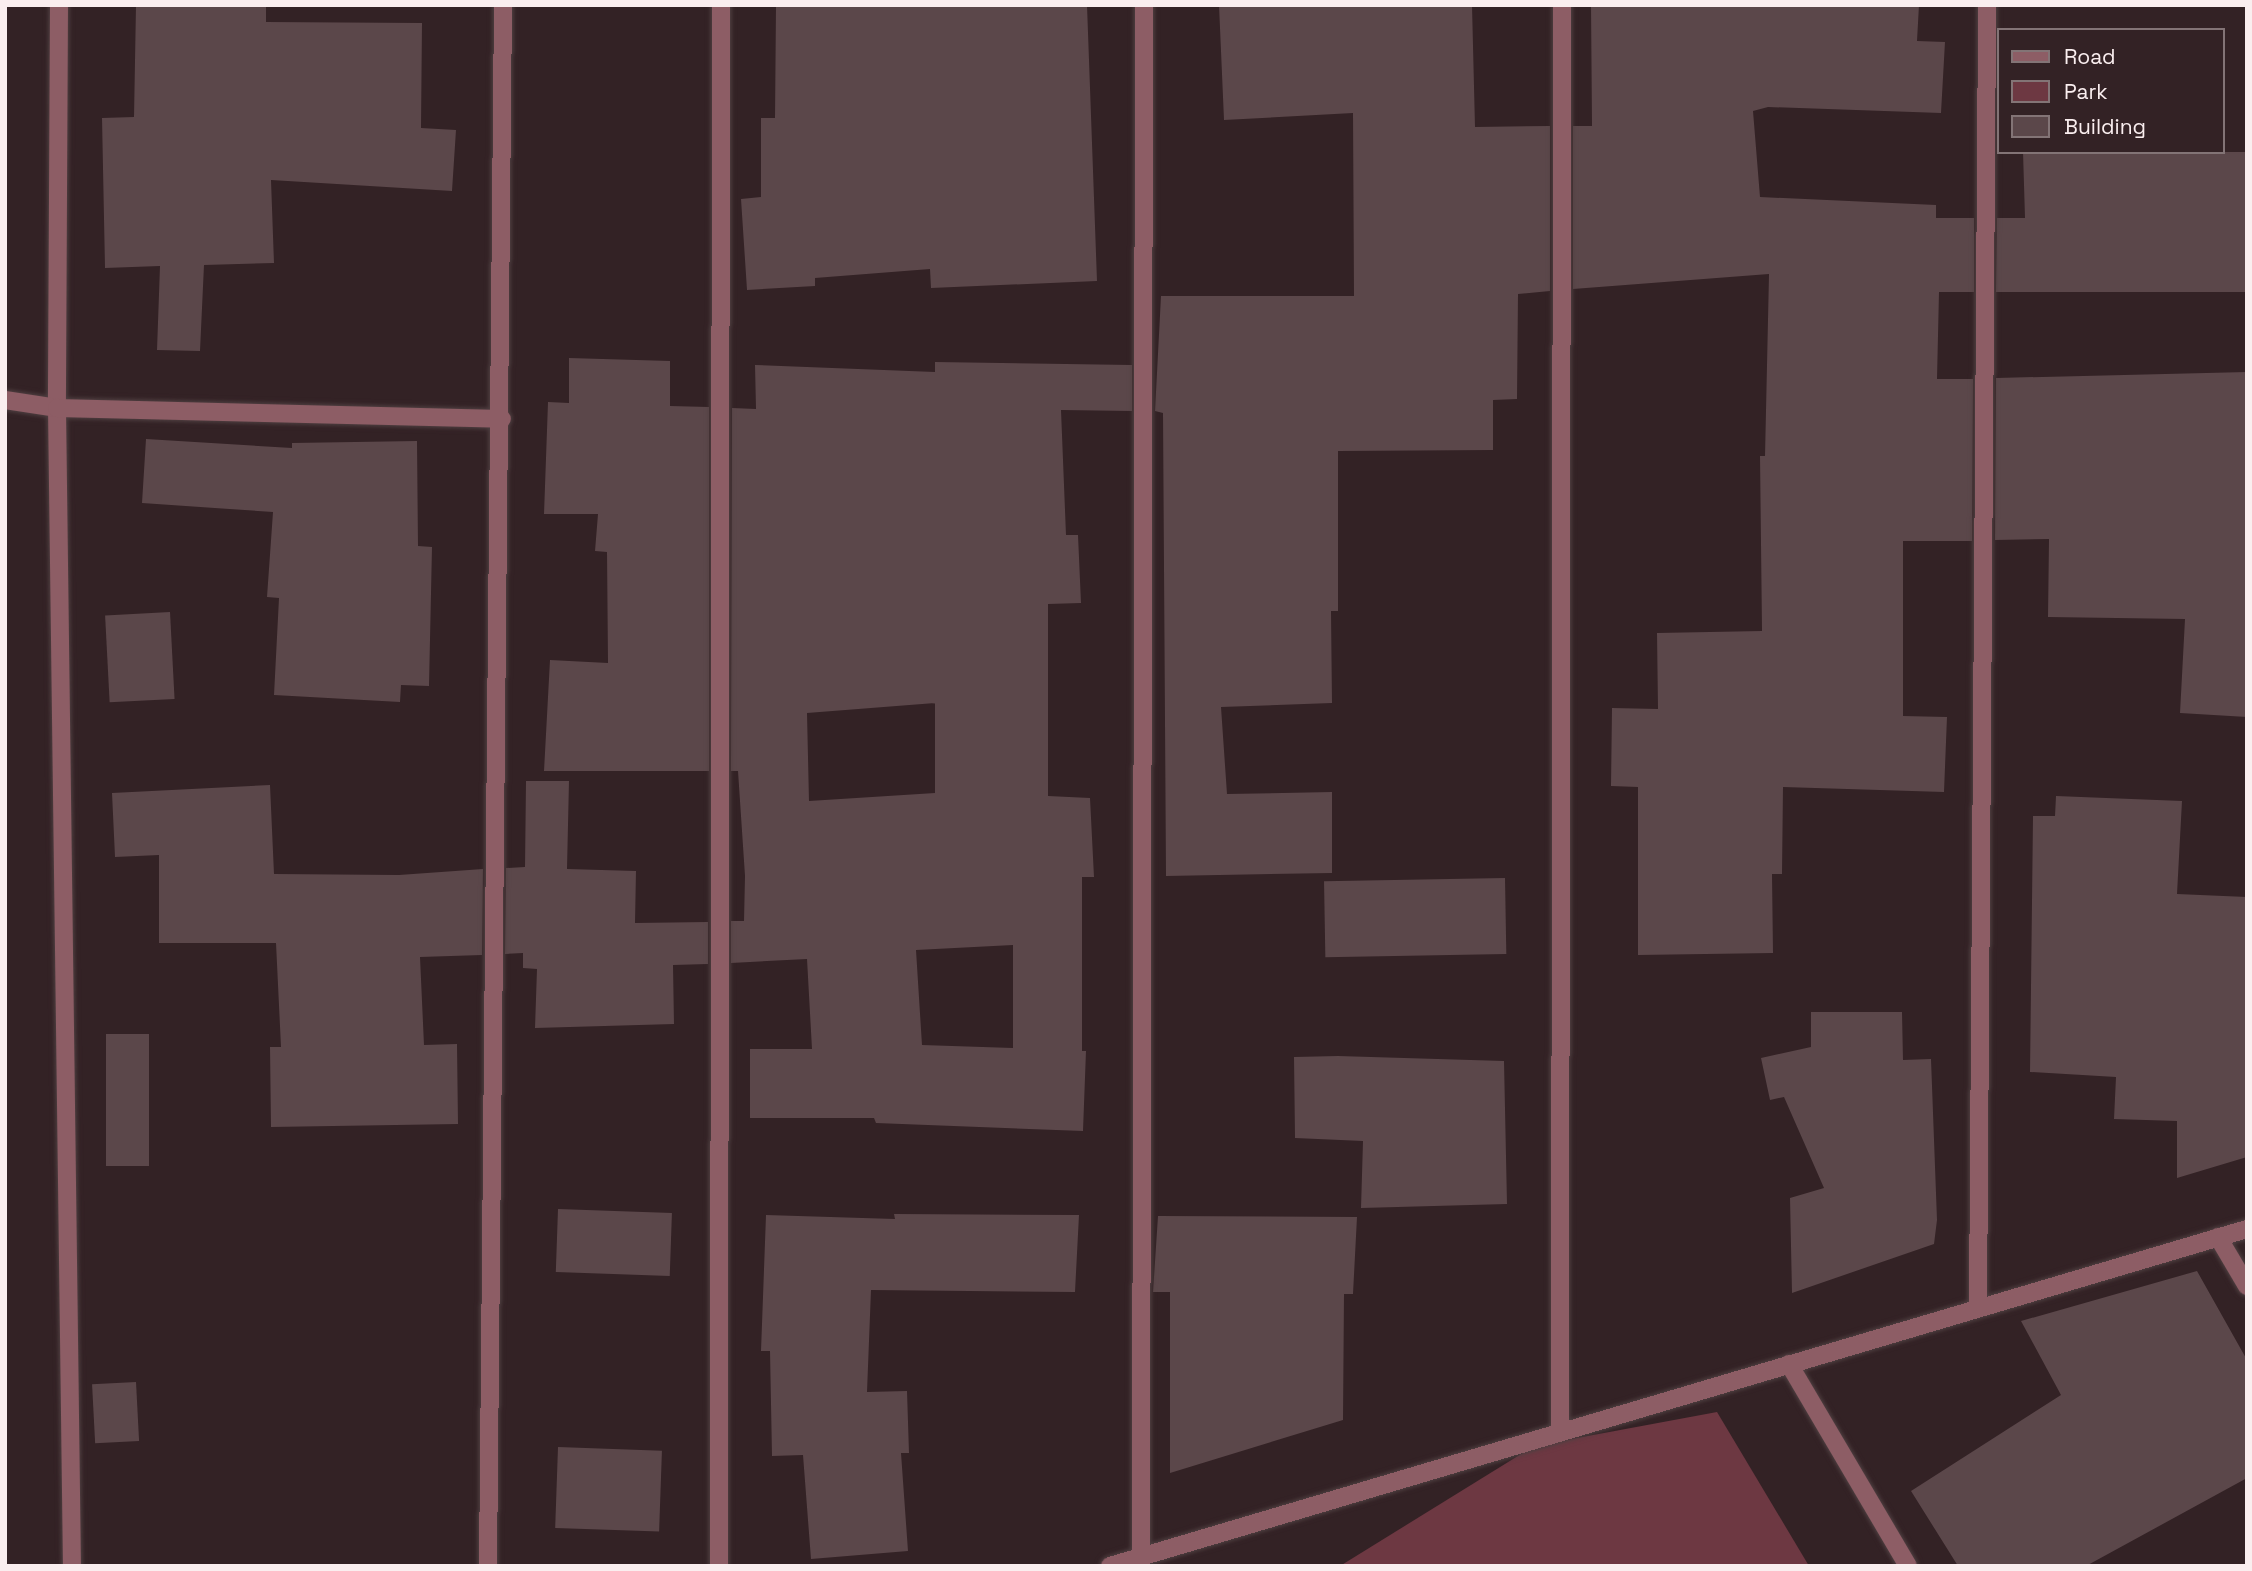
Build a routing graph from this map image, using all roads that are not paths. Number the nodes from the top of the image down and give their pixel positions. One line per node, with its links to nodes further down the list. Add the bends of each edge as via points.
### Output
1 (59, 5): 8 (street)
2 (503, 5): 9 (street)
3 (721, 5): 19 (street)
4 (1144, 5): 16 (street)
5 (1562, 5): 15 (street)
6 (1986, 5): 13 (street)
7 (5, 400): 8 (street)
8 (57, 408): 9 (street); 17 (street)
9 (502, 419): 18 (street)
10 (2247, 1229): 11 (street)
11 (2218, 1237): 12 (street); 13 (street)
12 (2247, 1286)
13 (1978, 1308): 14 (street)
14 (1789, 1364): 15 (street); 21 (street)
15 (1560, 1432): 16 (street)
16 (1141, 1557): 20 (street)
17 (72, 1566)
18 (488, 1566)
19 (719, 1566)
20 (1110, 1566)
21 (1908, 1566)

